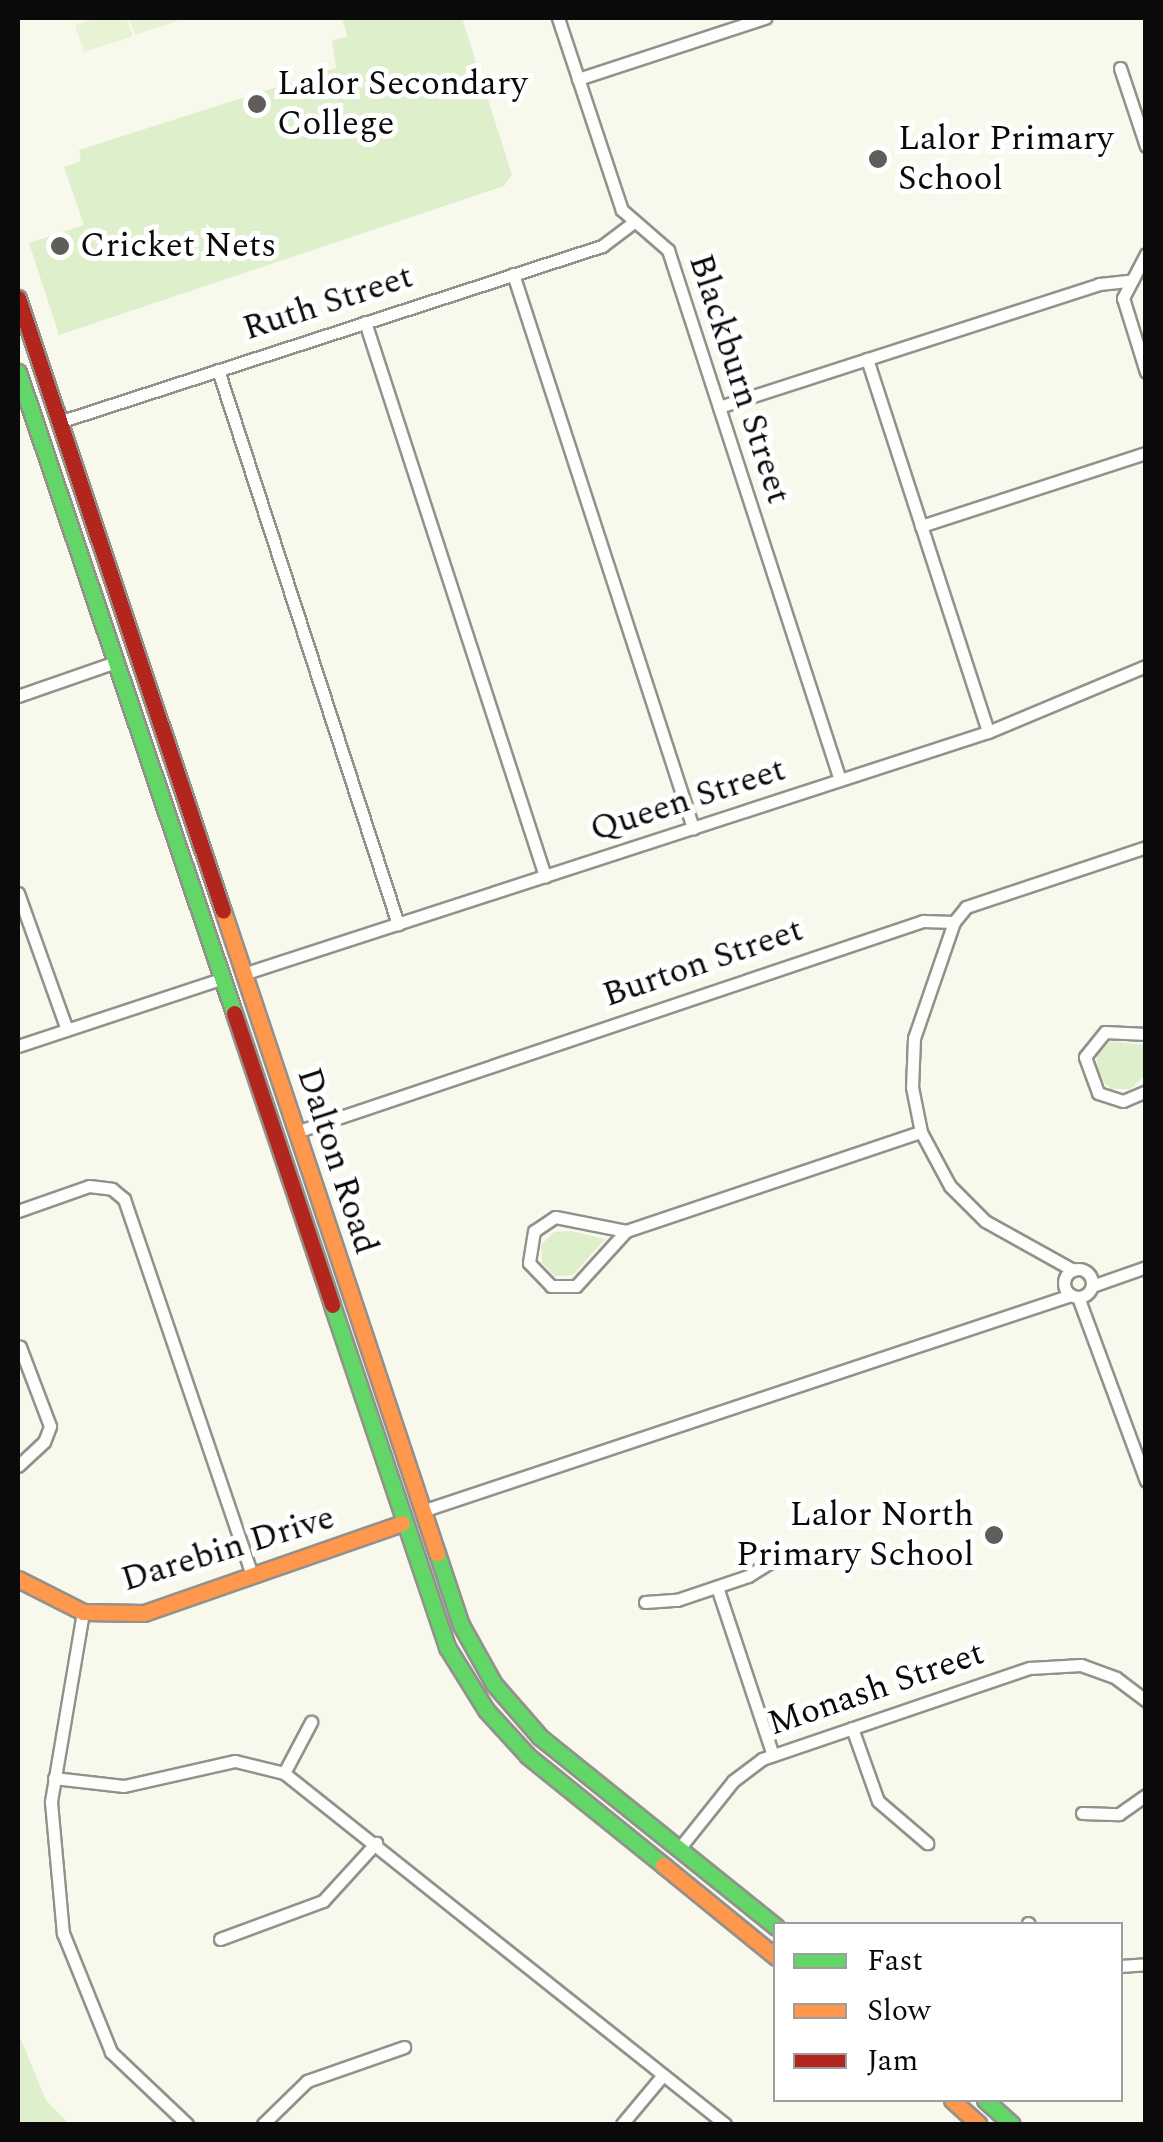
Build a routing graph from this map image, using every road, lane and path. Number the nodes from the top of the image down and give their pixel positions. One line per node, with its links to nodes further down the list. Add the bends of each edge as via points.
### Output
1 (558, 18): 4 (street, Blackburn Street)
2 (765, 18): 4 (street)
3 (1120, 68): 5 (street)
4 (578, 78): 6 (street, Blackburn Street)
5 (1146, 146)
6 (632, 224): 8 (street, Ruth Street, via 602,246); 16 (street, Blackburn Street, via 666,244)
7 (1146, 254): 9 (street)
8 (513, 274): 11 (street, Ruth Street); 26 (street)
9 (1130, 280): 12 (street, via 1099,284); 15 (street, via 1124,304)
10 (18, 298): 17 (main road, Dalton Road)
11 (364, 322): 13 (street, Ruth Street); 28 (street)
12 (866, 359): 16 (street); 20 (street)
13 (218, 370): 17 (street, Ruth Street); 31 (street)
14 (18, 372): 18 (main road, Dalton Road)
15 (1146, 372)
16 (719, 407): 25 (street, Blackburn Street)
17 (59, 422): 18 (main road, Ruth Street); 32 (main road, Dalton Road)
18 (36, 429): 21 (main road, Dalton Road)
19 (1146, 453): 20 (street)
20 (921, 526): 24 (street)
21 (113, 663): 23 (street); 33 (main road, Dalton Road)
22 (1146, 666): 24 (street, Queen Street)
23 (18, 696)
24 (988, 732): 25 (street, Queen Street)
25 (840, 780): 26 (street, Queen Street)
26 (692, 828): 28 (street, Queen Street)
27 (1146, 847): 30 (street, Burton Street, via 966,907)
28 (545, 876): 31 (street, Queen Street)
29 (18, 892): 34 (street)
30 (954, 922): 38 (street, Burton Street, via 929,919); 39 (street, via 914,1038 912,1086)
31 (398, 924): 32 (street, Queen Street)
32 (243, 974): 38 (main road, Dalton Road)
33 (220, 978): 34 (street); 40 (main road, Dalton Road)
34 (67, 1030): 36 (street)
35 (1146, 1034): 37 (street, via 1105,1032 1089,1048 1085,1067 1091,1084 1109,1099)
36 (18, 1046)
37 (1146, 1091)
38 (296, 1132): 40 (main road, Burton Street); 49 (main road, Dalton Road)
39 (922, 1132): 42 (street); 44 (street, via 964,1202)
40 (274, 1139): 50 (main road, Dalton Road)
41 (18, 1210): 52 (street, via 89,1186 106,1186 124,1199)
42 (626, 1232): 42 (street, via 576,1286 543,1282 529,1263 530,1238 555,1217)
43 (1146, 1267): 44 (street)
44 (1078, 1285): 46 (street); 49 (street)
45 (20, 1347): 47 (street, via 50,1426 44,1442)
46 (1140, 1446): 48 (street)
47 (18, 1466)
48 (1146, 1482)
49 (422, 1511): 67 (main road, Dalton Road, via 461,1625 494,1684 546,1743)
50 (402, 1524): 52 (main road, Darebin Drive); 68 (main road, Dalton Road, via 447,1647 486,1710 528,1756)
51 (777, 1558): 54 (street)
52 (253, 1578): 56 (main road, Darebin Drive, via 144,1613)
53 (18, 1579): 56 (main road, Darebin Drive)
54 (717, 1586): 55 (street); 60 (street)
55 (645, 1602)
56 (83, 1612): 62 (street)
57 (1146, 1701): 59 (street, Monash Street, via 1100,1670 1047,1664)
58 (311, 1722): 61 (street)
59 (852, 1728): 60 (street, Monash Street); 66 (street, via 878,1801)
60 (773, 1755): 67 (street, Monash Street, via 733,1781)
61 (284, 1773): 62 (street, via 236,1761 124,1786); 65 (street)
62 (54, 1778): 76 (street, via 53,1842 71,1959 111,2052)
63 (1146, 1795): 64 (street, via 1119,1814)
64 (1082, 1812)
65 (376, 1843): 70 (street, via 323,1901); 73 (street)
66 (927, 1843)
67 (678, 1850): 68 (main road, Monash Street); 69 (main road, Dalton Road)
68 (664, 1868): 71 (main road, Dalton Road)
69 (773, 1925)
70 (220, 1939)
71 (773, 1954)
72 (404, 2047): 77 (street, via 306,2081)
73 (664, 2075): 78 (street); 79 (street)
74 (954, 2102): 80 (main road)
75 (987, 2102): 81 (main road)
76 (187, 2124)
77 (263, 2124)
78 (622, 2124)
79 (725, 2124)
80 (980, 2124)
81 (1012, 2124)

